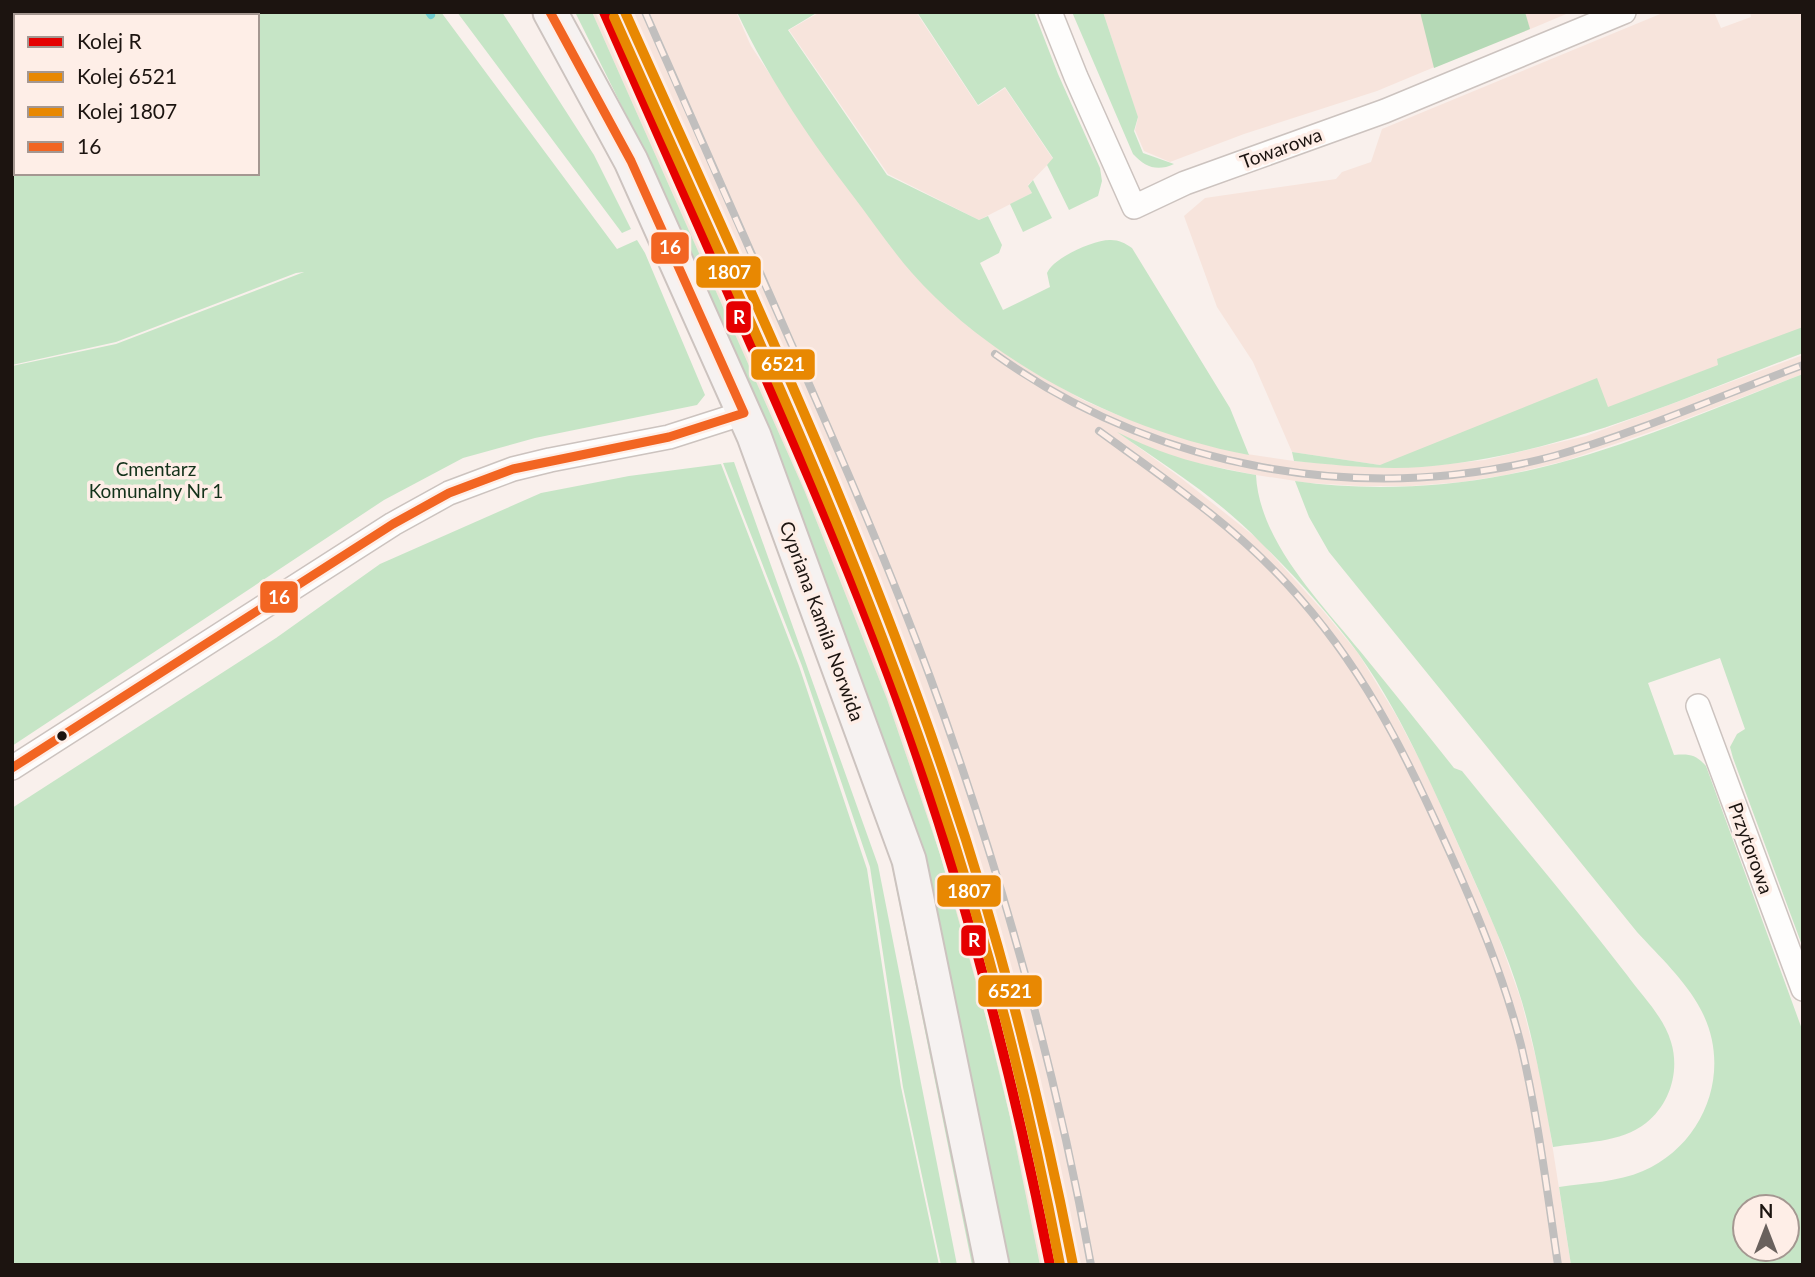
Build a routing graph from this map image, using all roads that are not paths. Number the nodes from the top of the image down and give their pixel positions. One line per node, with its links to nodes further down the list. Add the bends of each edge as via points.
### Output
1 (550, 12): 4 (street, Cypriana Kamila Norwida, via 631,161)
2 (1050, 12): 3 (street, Towarowa, via 1134,206 1385,111)
3 (1625, 12)
4 (744, 413): 6 (street, via 669,437 513,469 449,493 393,524); 8 (street, Cypriana Kamila Norwida, via 909,860)
5 (1699, 706): 7 (street, Przytorowa)
6 (12, 768)
7 (1803, 989)
8 (992, 1265)

